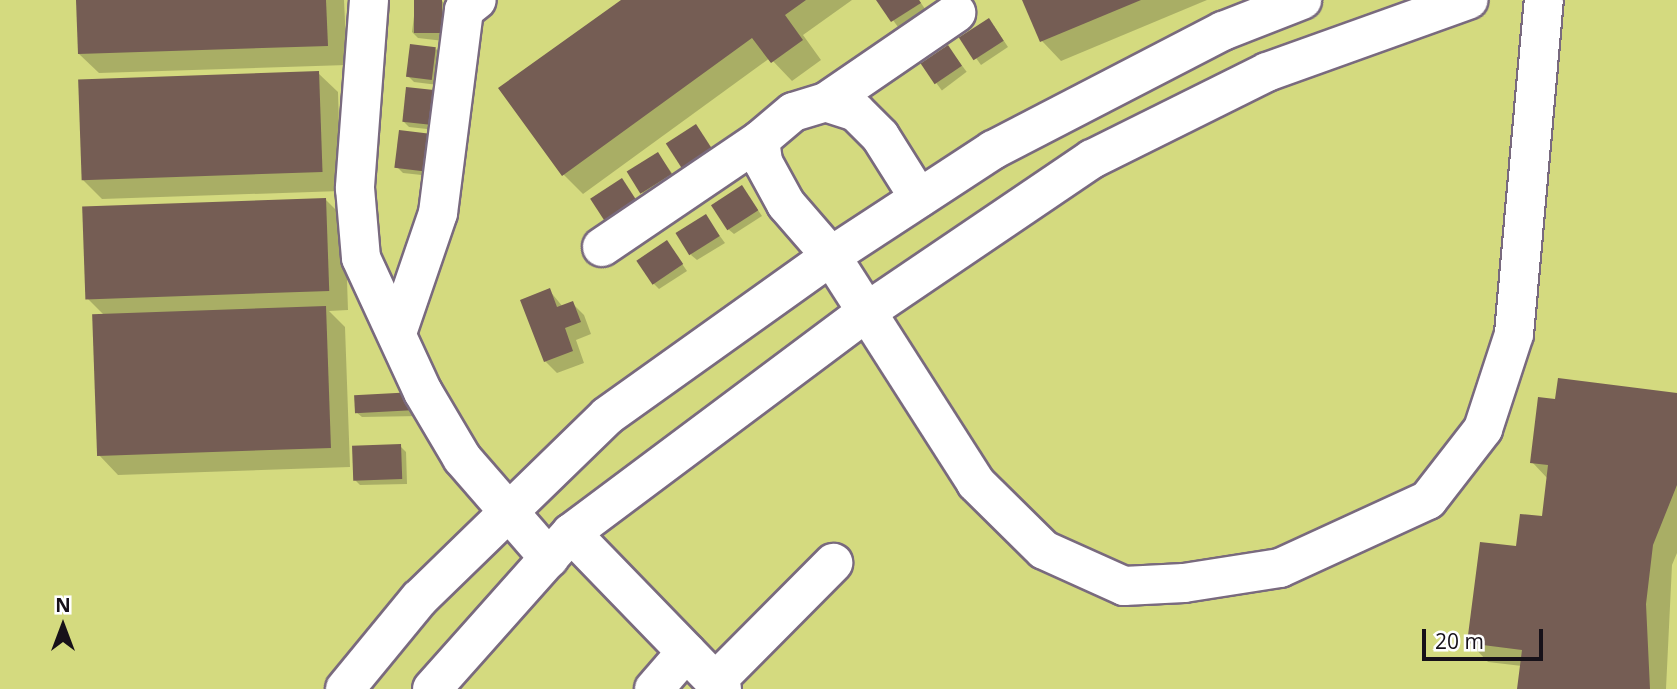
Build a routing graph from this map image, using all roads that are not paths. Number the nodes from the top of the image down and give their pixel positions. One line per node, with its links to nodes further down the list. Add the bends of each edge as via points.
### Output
1 (369, 0): 13 (street, via 355,188 361,258)
2 (477, 0): 13 (street, via 464,10 438,213)
3 (1301, 0): 9 (street, via 1223,31 1006,143)
4 (1468, 0): 12 (street, via 1267,72 1092,159)
5 (1544, 0): 12 (street, via 1514,334 1483,429 1428,500 1305,557 1280,568 1184,583 1124,586 1044,550 976,483)
6 (956, 13): 7 (street)
7 (826, 102): 8 (street, via 793,112); 9 (street, via 856,112 880,136)
8 (760, 140): 10 (street); 11 (street, via 762,162 780,194)
9 (919, 198): 11 (street)
10 (602, 247)
11 (831, 256): 12 (street); 14 (street, via 607,416)
12 (866, 312): 15 (street)
13 (398, 330): 14 (street, via 423,392 462,458)
14 (509, 512): 15 (street); 19 (street, via 419,599)
15 (560, 545): 17 (street); 20 (street)
16 (834, 563): 18 (street)
17 (686, 652): 18 (street); 21 (street)
18 (718, 685)
19 (345, 689)
20 (432, 689)
21 (654, 689)

